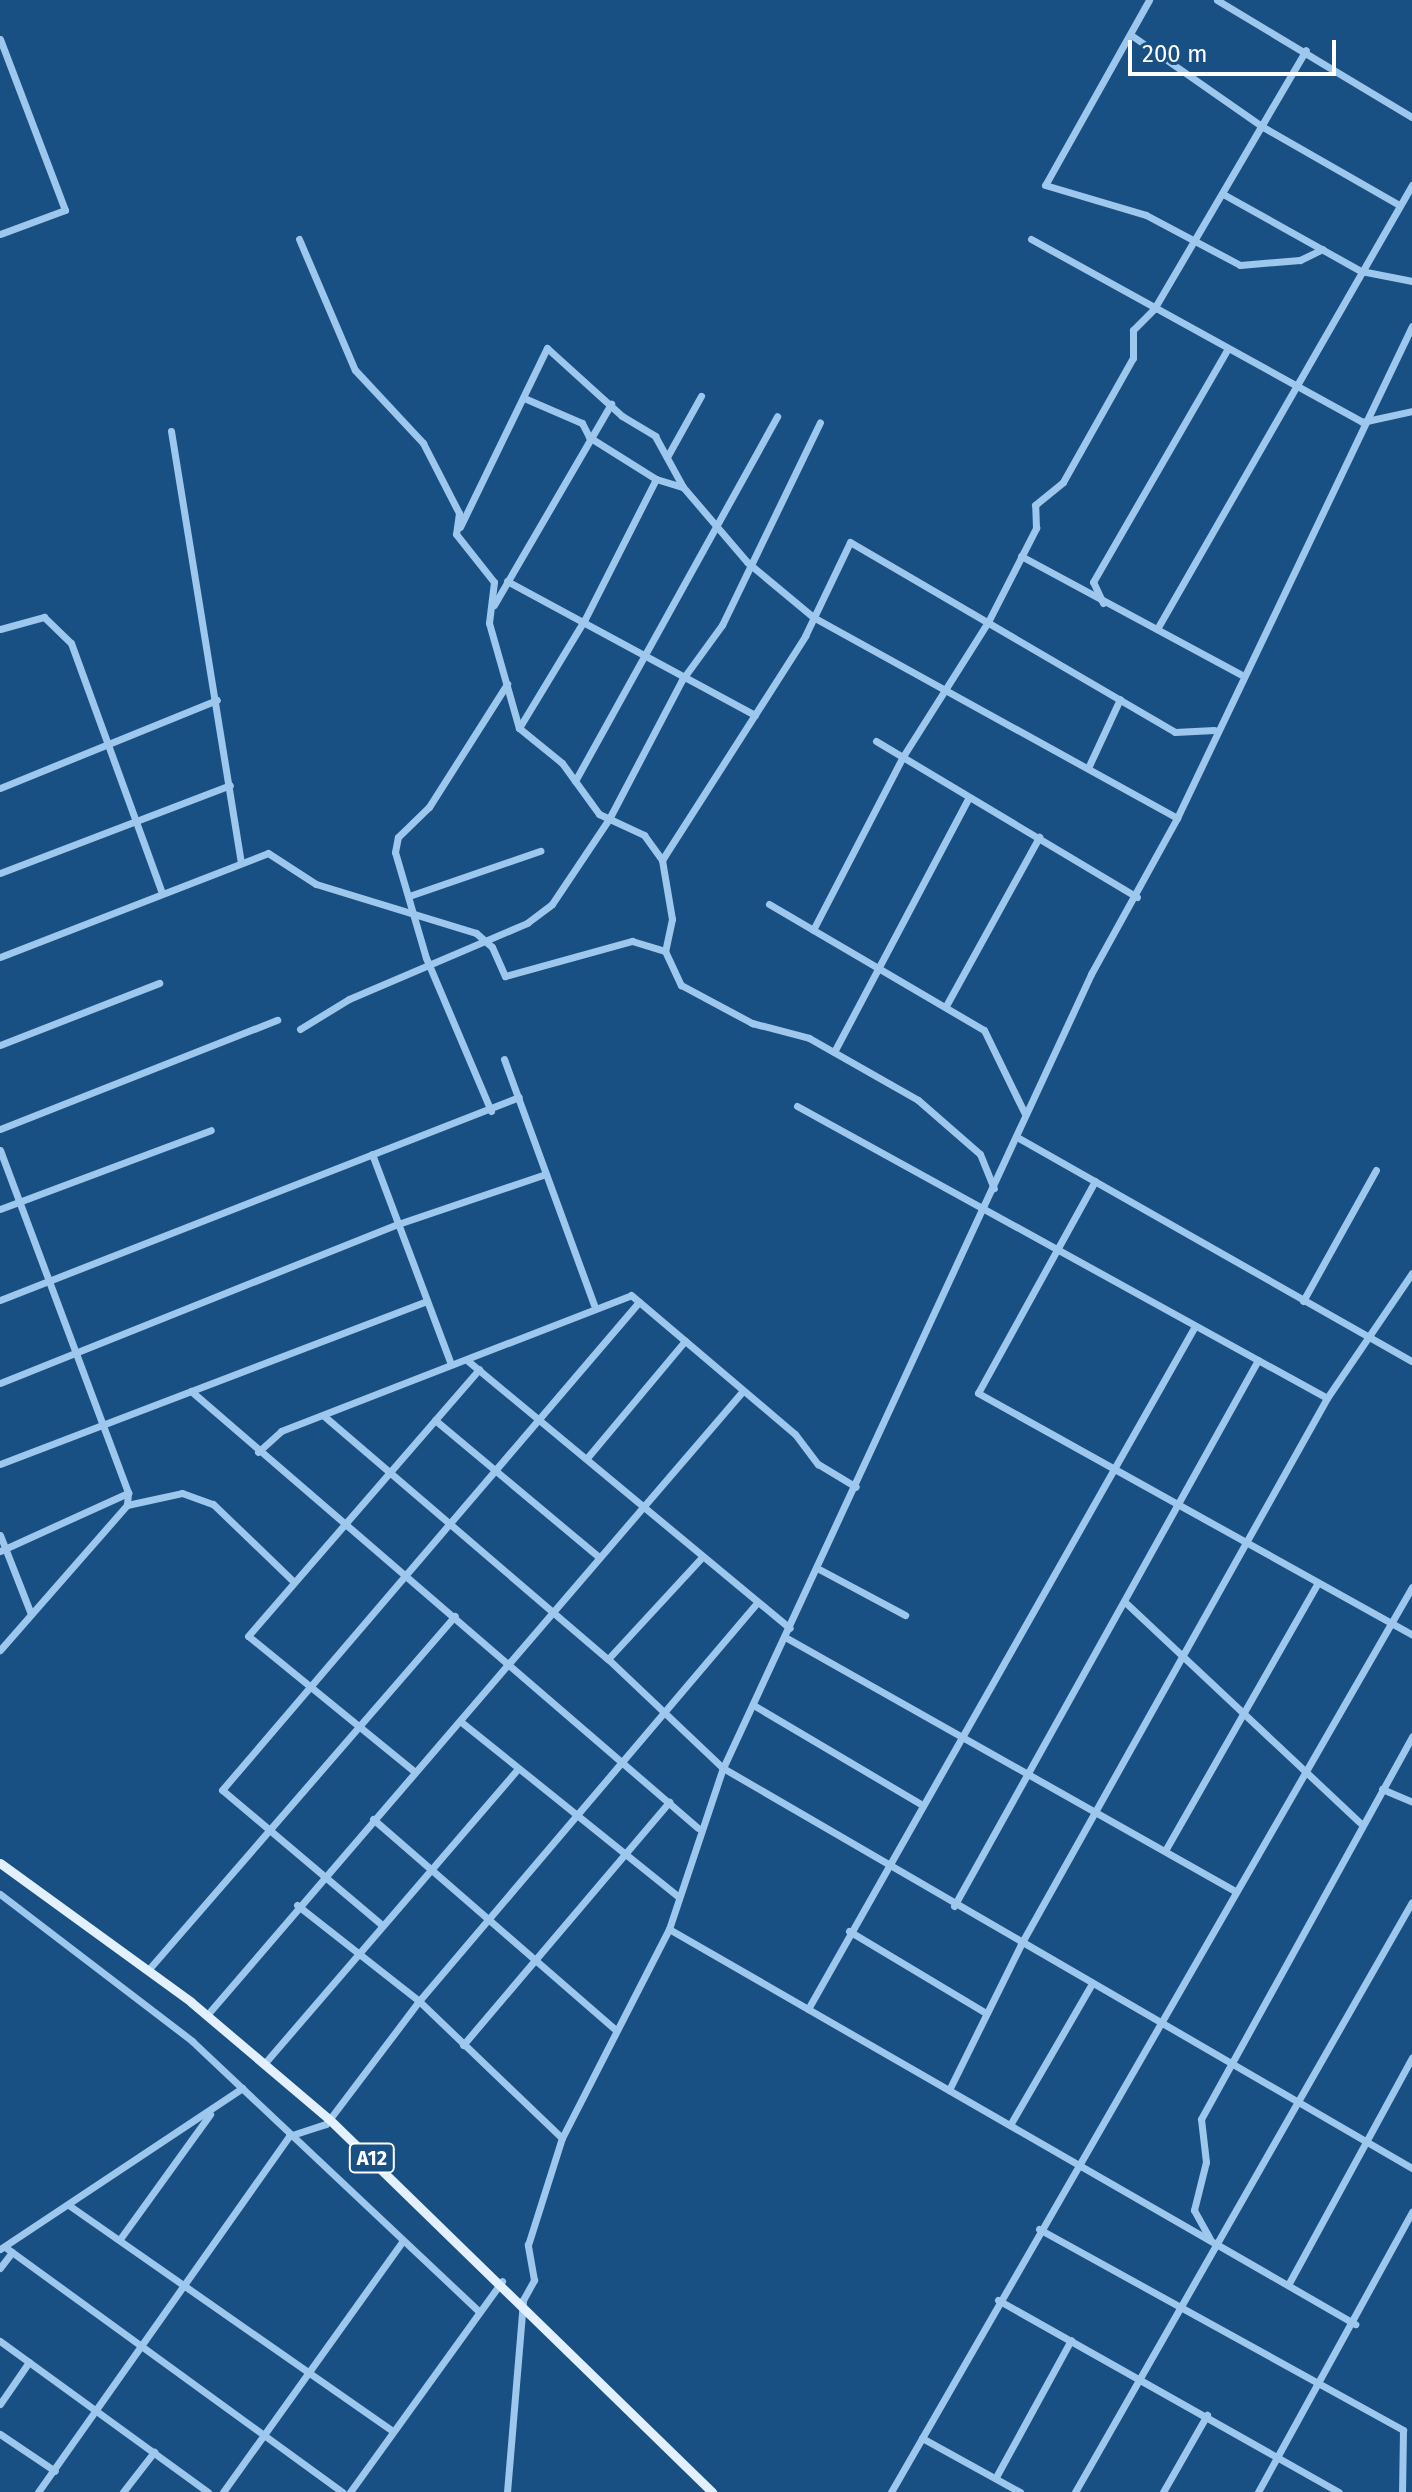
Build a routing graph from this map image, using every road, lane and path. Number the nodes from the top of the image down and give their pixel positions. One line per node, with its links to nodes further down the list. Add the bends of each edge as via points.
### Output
1 (1149, 0): 3 (street)
2 (1217, 0): 5 (street)
3 (1131, 35): 7 (street); 14 (street, via 1045,185 1146,215)
4 (0, 39): 11 (street, via 65,210)
5 (1306, 50): 6 (street); 7 (street)
6 (1412, 117)
7 (1263, 127): 9 (street); 10 (street)
8 (1412, 185): 10 (street)
9 (1223, 194): 14 (street); 15 (street)
10 (1399, 205): 16 (street)
11 (0, 234)
12 (299, 239): 37 (street, via 355,370 423,443 459,513)
13 (1031, 239): 18 (street)
14 (1192, 243): 15 (street, via 1240,265 1300,260); 18 (street)
15 (1323, 249): 16 (street)
16 (1361, 271): 17 (street); 23 (street)
17 (1412, 281)
18 (1154, 309): 22 (street); 38 (street, via 1133,330 1133,358 1063,482 1035,505 1036,528)
19 (1412, 326): 21 (street)
20 (1412, 345): 21 (street)
21 (1400, 347): 30 (street)
22 (1226, 352): 23 (street); 41 (street, via 1093,582)
23 (1296, 391): 30 (street); 47 (street)
24 (701, 396): 33 (street)
25 (524, 398): 26 (street, via 547,348); 32 (street, via 582,423); 37 (street)
26 (611, 404): 32 (street); 33 (street, via 655,436)
27 (1412, 411): 30 (street)
28 (777, 416): 36 (street)
29 (820, 422): 39 (street, via 802,472)
30 (1362, 422): 49 (street)
31 (171, 431): 54 (street)
32 (589, 437): 34 (street); 40 (street)
33 (667, 457): 35 (street)
34 (656, 479): 35 (street); 44 (street)
35 (683, 487): 36 (street)
36 (717, 528): 39 (street); 48 (street)
37 (456, 534): 42 (street, via 494,582)
38 (1021, 556): 41 (street); 45 (street)
39 (747, 562): 43 (street); 50 (street, via 722,625)
40 (507, 581): 42 (street); 44 (street)
41 (1103, 603): 47 (street)
42 (493, 607): 51 (street, via 489,623)
43 (813, 617): 45 (street, via 850,542); 52 (street); 55 (street)
44 (585, 619): 48 (street); 56 (street)
45 (988, 622): 52 (street); 53 (street)
46 (0, 629): 59 (street, via 44,617 63,634)
47 (1157, 629): 49 (street)
48 (644, 656): 50 (street); 62 (street)
49 (1240, 674): 57 (street)
50 (682, 680): 55 (street); 68 (street)
51 (507, 684): 56 (street); 75 (street, via 429,807 398,837 395,852)
52 (948, 690): 60 (street); 61 (street)
53 (1120, 699): 57 (street, via 1175,732); 61 (street)
54 (217, 700): 59 (street); 63 (street)
55 (755, 715): 71 (street)
56 (519, 728): 62 (street)
57 (1214, 730): 67 (street)
58 (876, 741): 60 (street)
59 (109, 747): 64 (street); 66 (street)
60 (902, 758): 65 (street); 79 (street)
61 (1088, 768): 67 (street)
62 (575, 781): 68 (street)
63 (230, 785): 66 (street); 72 (street)
64 (0, 788)
65 (968, 799): 69 (street); 84 (street)
66 (134, 818): 73 (street); 74 (street)
67 (1177, 818): 76 (street)
68 (609, 819): 71 (street, via 644,835); 80 (street, via 552,904)
69 (1039, 837): 76 (street); 86 (street)
70 (540, 851): 75 (street)
71 (662, 860): 81 (street, via 672,919)
72 (241, 861): 74 (street); 78 (street, via 282,856 316,884)
73 (0, 873)
74 (162, 893): 82 (street)
75 (409, 896): 78 (street)
76 (1137, 897): 95 (street, via 1091,974)
77 (769, 904): 79 (street)
78 (414, 914): 80 (street); 83 (street)
79 (813, 930): 84 (street)
80 (486, 939): 81 (street, via 505,976 632,941); 83 (street)
81 (665, 951): 90 (street, via 681,985 752,1023)
82 (0, 957)
83 (428, 963): 88 (street); 94 (street)
84 (884, 965): 86 (street); 90 (street)
85 (159, 983): 89 (street)
86 (947, 1004): 95 (street, via 984,1030)
87 (277, 1020): 96 (street)
88 (300, 1029)
89 (0, 1045)
90 (834, 1052): 104 (street, via 953,1125 980,1154)
91 (504, 1059): 92 (street)
92 (519, 1097): 94 (street); 102 (street)
93 (797, 1106): 107 (street)
94 (491, 1111): 100 (street)
95 (1025, 1114): 98 (street)
96 (0, 1129)
97 (211, 1130): 105 (street)
98 (1017, 1137): 103 (street); 104 (street)
99 (0, 1150): 105 (street)
100 (372, 1154): 108 (street); 111 (street)
101 (1376, 1170): 114 (street)
102 (546, 1174): 108 (street); 116 (street)
103 (1095, 1181): 109 (street); 114 (street)
104 (994, 1188): 107 (street)
105 (20, 1201): 106 (street); 111 (street)
106 (0, 1209)
107 (984, 1210): 109 (street); 140 (street)
108 (398, 1224): 113 (street); 120 (street)
109 (1057, 1250): 117 (street); 138 (street, via 978,1393)
110 (1412, 1273): 118 (street)
111 (50, 1281): 112 (street); 120 (street)
112 (0, 1300)
113 (427, 1301): 124 (street); 127 (street)
114 (1303, 1301): 118 (street)
115 (639, 1302): 116 (street, via 631,1295); 119 (street); 131 (street)
116 (594, 1305): 122 (street)
117 (1195, 1326): 121 (street); 138 (street)
118 (1365, 1336): 123 (street); 129 (street)
119 (685, 1341): 128 (street); 135 (street)
120 (76, 1349): 126 (street); 133 (street)
121 (1258, 1360): 129 (street); 143 (street)
122 (468, 1361): 124 (street); 125 (street)
123 (1412, 1361)
124 (451, 1364): 130 (street)
125 (479, 1369): 131 (street); 132 (street)
126 (0, 1383)
127 (191, 1391): 133 (street); 134 (street)
128 (742, 1392): 140 (street, via 795,1434 818,1464); 144 (street)
129 (1327, 1398): 148 (street)
130 (324, 1416): 134 (street, via 281,1431); 139 (street)
131 (537, 1416): 135 (street); 137 (street)
132 (435, 1420): 137 (street); 139 (street)
133 (103, 1425): 136 (street); 141 (street)
134 (258, 1452): 145 (street)
135 (587, 1458): 144 (street)
136 (0, 1464)
137 (494, 1468): 146 (street); 150 (street)
138 (1114, 1469): 143 (street); 178 (street)
139 (389, 1475): 145 (street); 146 (street)
140 (856, 1487): 152 (street)
141 (128, 1493): 142 (street); 149 (street)
142 (127, 1505): 154 (street, via 182,1493 213,1504); 160 (street)
143 (1180, 1505): 148 (street); 157 (street)
144 (644, 1506): 150 (street); 151 (street)
145 (349, 1523): 153 (street); 154 (street)
146 (447, 1523): 153 (street); 159 (street)
147 (0, 1535): 149 (street)
148 (1248, 1544): 155 (street); 168 (street)
149 (3, 1550): 160 (street)
150 (599, 1557): 159 (street)
151 (702, 1557): 158 (street); 169 (street)
152 (817, 1568): 161 (street); 164 (street)
153 (405, 1571): 162 (street); 171 (street)
154 (294, 1582): 171 (street, via 248,1636)
155 (1318, 1583): 163 (street); 174 (street)
156 (1412, 1587): 163 (street)
157 (1126, 1603): 168 (street); 184 (street)
158 (756, 1604): 164 (street); 173 (street)
159 (552, 1611): 169 (street); 170 (street)
160 (31, 1614): 167 (street)
161 (905, 1615)
162 (455, 1616): 170 (street); 176 (street)
163 (1390, 1623): 165 (street); 182 (street)
164 (790, 1628): 166 (street)
165 (1412, 1635)
166 (785, 1637): 172 (street); 178 (street)
167 (0, 1650)
168 (1187, 1658): 174 (street); 189 (street)
169 (608, 1659): 173 (street)
170 (509, 1663): 175 (street); 179 (street)
171 (307, 1687): 176 (street); 194 (street, via 222,1790)
172 (755, 1706): 180 (street); 188 (street)
173 (666, 1712): 179 (street); 180 (street)
174 (1245, 1714): 182 (street); 195 (street)
175 (460, 1721): 181 (street); 183 (street)
176 (357, 1727): 183 (street); 194 (street)
177 (1412, 1736): 185 (street)
178 (964, 1737): 184 (street); 188 (street)
179 (622, 1761): 186 (street); 190 (street)
180 (723, 1768): 193 (street); 198 (street)
181 (518, 1769): 190 (street); 199 (street)
182 (1304, 1771): 192 (street); 201 (street)
183 (415, 1772): 191 (street)
184 (1030, 1773): 189 (street); 206 (street)
185 (1382, 1789): 187 (street); 192 (street)
186 (669, 1802): 193 (street); 196 (street)
187 (1412, 1802)
188 (921, 1804): 198 (street)
189 (1099, 1810): 195 (street); 211 (street)
190 (576, 1813): 196 (street); 207 (street)
191 (373, 1819): 199 (street); 200 (street)
192 (1360, 1823): 225 (street)
193 (698, 1828): 203 (street)
194 (268, 1830): 200 (street); 214 (street)
195 (1166, 1849): 201 (street)
196 (626, 1854): 203 (street); 213 (street)
197 (0, 1863): 214 (main road, A12)
198 (884, 1865): 206 (street); 210 (street)
199 (428, 1868): 207 (street); 208 (street)
200 (324, 1875): 205 (street); 208 (street)
201 (1235, 1891): 220 (street)
202 (0, 1894): 226 (street, via 192,2041)
203 (678, 1896): 209 (street)
204 (1412, 1902): 228 (street)
205 (297, 1905): 212 (street); 219 (street)
206 (954, 1906): 211 (street)
207 (489, 1919): 213 (street); 216 (street)
208 (382, 1925): 212 (street)
209 (669, 1929): 217 (street); 221 (street)
210 (849, 1931): 217 (street); 218 (street)
211 (1021, 1944): 215 (street); 218 (street)
212 (360, 1951): 216 (street); 224 (street)
213 (536, 1960): 221 (street); 222 (street)
214 (149, 1969): 219 (main road, A12)
215 (1091, 1985): 220 (street); 231 (street)
216 (419, 2001): 222 (street); 230 (street)
217 (808, 2009): 227 (street)
218 (986, 2013): 227 (street)
219 (207, 2015): 224 (main road, A12)
220 (1158, 2025): 225 (street); 235 (street)
221 (615, 2029): 233 (street)
222 (463, 2045): 233 (street)
223 (1412, 2058): 234 (street)
224 (264, 2064): 230 (main road, A12)
225 (1228, 2066): 228 (street); 242 (street, via 1200,2128 1206,2162 1194,2210)
226 (242, 2088): 229 (street); 232 (street)
227 (949, 2090): 231 (street)
228 (1297, 2104): 234 (street); 242 (street)
229 (215, 2107): 237 (street); 240 (street)
230 (329, 2119): 232 (street); 245 (main road, A12)
231 (1010, 2125): 235 (street)
232 (289, 2136): 241 (street); 246 (street)
233 (562, 2138): 248 (street, via 528,2245 534,2280)
234 (1366, 2142): 236 (street); 247 (street)
235 (1077, 2164): 239 (street); 242 (street)
236 (1412, 2168)
237 (70, 2206): 240 (street); 243 (street)
238 (1412, 2212): 252 (street)
239 (1039, 2229): 249 (street); 250 (street)
240 (120, 2239): 246 (street)
241 (403, 2241): 251 (street); 257 (street)
242 (1214, 2243): 247 (street); 250 (street)
243 (6, 2249): 244 (street); 255 (street)
244 (0, 2268)
245 (502, 2281): 248 (main road, A12); 251 (street)
246 (183, 2283): 255 (street); 257 (street)
247 (1288, 2285): 252 (street)
248 (523, 2300): 277 (street); 278 (main road, A12)
249 (998, 2300): 253 (street); 266 (street)
250 (1180, 2309): 258 (street); 259 (street)
251 (477, 2310): 263 (street)
252 (1355, 2324): 259 (street)
253 (1071, 2340): 258 (street); 270 (street)
254 (0, 2341): 256 (street)
255 (137, 2347): 261 (street); 265 (street)
256 (29, 2362): 260 (street); 261 (street)
257 (309, 2372): 263 (street); 265 (street)
258 (1137, 2377): 262 (street); 281 (street)
259 (1319, 2390): 268 (street); 285 (street, via 1403,2430)
260 (0, 2404)
261 (97, 2408): 267 (street); 269 (street)
262 (1207, 2415): 268 (street); 282 (street)
263 (391, 2430): 276 (street)
264 (0, 2434): 269 (street)
265 (263, 2436): 274 (street); 275 (street)
266 (922, 2438): 270 (street); 279 (street)
267 (154, 2452): 272 (street); 273 (street)
268 (1278, 2459): 283 (street); 284 (street)
269 (55, 2471): 271 (street)
270 (996, 2477): 280 (street)
271 (38, 2492)
272 (123, 2492)
273 (208, 2492)
274 (223, 2492)
275 (342, 2492)
276 (350, 2492)
277 (507, 2492)
278 (712, 2492)
279 (891, 2492)
280 (1020, 2492)
281 (1075, 2492)
282 (1163, 2492)
283 (1258, 2492)
284 (1339, 2492)
285 (1402, 2492)

